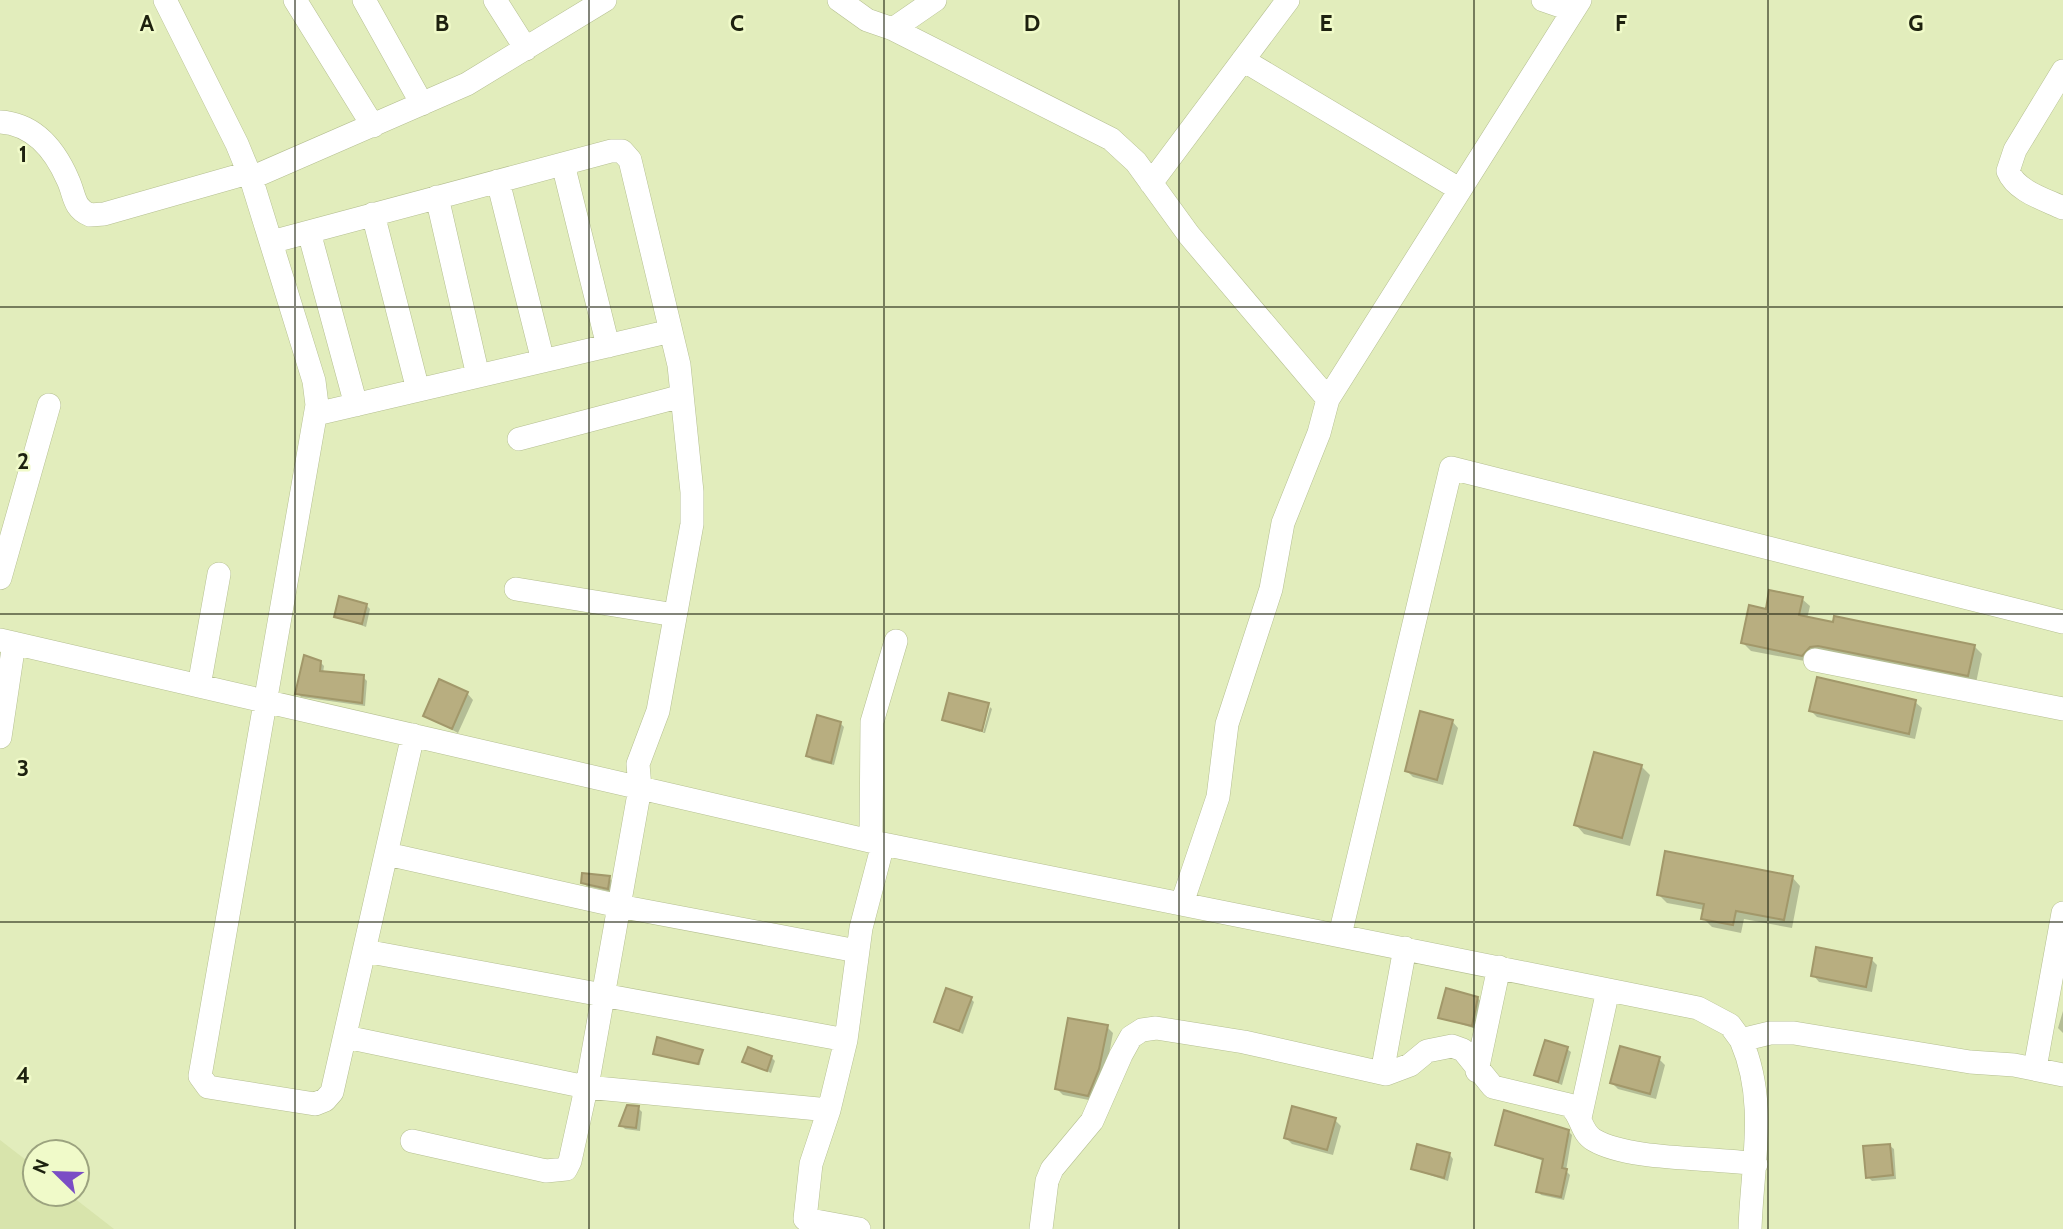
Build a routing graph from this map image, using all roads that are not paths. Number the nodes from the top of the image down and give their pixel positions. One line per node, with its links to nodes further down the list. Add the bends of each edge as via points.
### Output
1 (165, 0): 19 (street)
2 (295, 0): 17 (street)
3 (364, 0): 15 (street)
4 (495, 0): 12 (street)
5 (605, 0): 12 (street)
6 (839, 0): 11 (street, via 867,20)
7 (935, 0): 11 (street)
8 (1287, 0): 13 (street)
9 (1543, 0): 10 (street)
10 (1576, 5): 22 (street)
11 (892, 29): 21 (street, via 1111,139)
12 (526, 49): 15 (street, via 475,80)
13 (1243, 60): 21 (street); 22 (street)
14 (2063, 71): 24 (street, via 2015,150 2008,171 2022,188)
15 (422, 104): 17 (street)
16 (0, 122): 19 (street, via 29,130 51,147 75,204 90,215)
17 (373, 125): 19 (street)
18 (563, 164): 20 (street); 28 (street, via 611,151 627,155); 29 (street)
19 (250, 176): 27 (street)
20 (498, 181): 23 (street); 30 (street)
21 (1151, 183): 34 (street, via 1189,235)
22 (1459, 189): 34 (street)
23 (437, 197): 25 (street); 31 (street)
24 (2063, 208)
25 (373, 214): 26 (street); 32 (street)
26 (309, 232): 27 (street); 36 (street)
27 (271, 242): 37 (street, via 314,381)
28 (671, 331): 29 (street); 33 (street)
29 (608, 346): 30 (street)
30 (543, 361): 31 (street)
31 (478, 376): 32 (street)
32 (418, 390): 36 (street)
33 (682, 396): 38 (street); 42 (street, via 692,513)
34 (1328, 399): 55 (street, via 1286,512 1271,589 1227,724 1218,797)
35 (49, 405): 40 (street)
36 (356, 405): 37 (street)
37 (316, 414): 48 (street)
38 (519, 439)
39 (219, 575): 47 (street)
40 (0, 579)
41 (516, 589): 42 (street)
42 (675, 615): 52 (street, via 656,718 638,764)
43 (2063, 622): 58 (street, via 1451,468)
44 (896, 641): 53 (street, via 872,722)
45 (7, 642): 47 (street); 51 (street)
46 (1815, 660): 49 (street)
47 (199, 686): 48 (street)
48 (267, 701): 50 (street); 65 (street, via 200,1076 218,1091 315,1104 332,1092)
49 (2063, 709)
50 (413, 735): 52 (street); 54 (street)
51 (0, 737)
52 (640, 788): 53 (street); 56 (street)
53 (877, 843): 55 (street); 61 (street)
54 (387, 854): 56 (street); 60 (street)
55 (1182, 903): 58 (street)
56 (619, 906): 61 (street); 64 (street)
57 (2063, 913): 68 (street)
58 (1340, 934): 59 (street)
59 (1405, 948): 62 (street); 70 (street)
60 (365, 951): 64 (street); 65 (street)
61 (857, 951): 66 (street)
62 (1499, 967): 63 (street); 69 (street)
63 (1608, 990): 67 (street, via 1698,1008 1730,1025); 74 (street)
64 (603, 997): 66 (street); 72 (street)
65 (346, 1037): 72 (street)
66 (846, 1040): 73 (street)
67 (1741, 1040): 68 (street, via 1770,1032 1794,1032 1970,1062); 76 (street, via 1749,1058 1758,1114)
68 (2035, 1068): 71 (street)
69 (1477, 1071): 70 (street, via 1463,1050 1439,1046 1400,1071); 74 (street, via 1493,1087 1559,1101 1576,1110)
70 (1382, 1073): 78 (street, via 1244,1042 1156,1028 1142,1030 1131,1037 1121,1055 1092,1121 1052,1169)
71 (2063, 1075)
72 (586, 1087): 73 (street); 75 (street, via 570,1161 559,1172)
73 (829, 1110): 77 (street, via 811,1164 805,1219)
74 (1580, 1118): 76 (street, via 1587,1135 1602,1144 1682,1158)
75 (412, 1141)
76 (1756, 1164): 79 (street)
77 (859, 1229)
78 (1041, 1229)
79 (1750, 1229)

